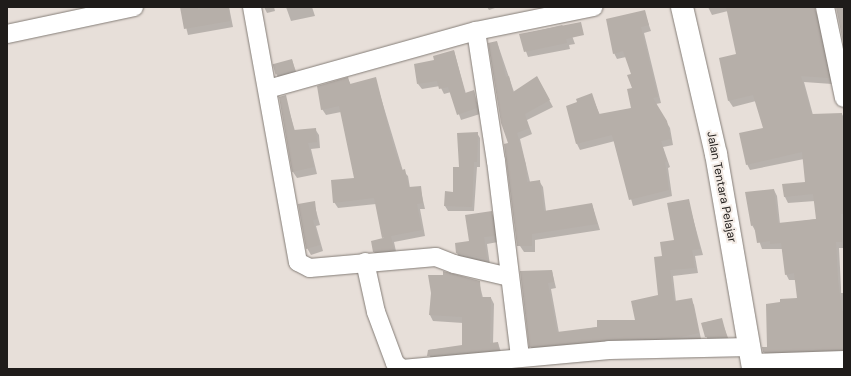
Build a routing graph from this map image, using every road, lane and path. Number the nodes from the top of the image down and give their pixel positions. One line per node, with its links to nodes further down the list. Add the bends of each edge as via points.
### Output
1 (134, 7): 8 (street)
2 (252, 7): 9 (street)
3 (594, 7): 6 (street)
4 (682, 7): 14 (highway, Jalan Tentara Pelajar, via 716,154)
5 (825, 7): 10 (street)
6 (530, 14): 7 (street)
7 (476, 31): 9 (street); 12 (street)
8 (7, 34)
9 (268, 89): 11 (street, via 298,262 310,268)
10 (844, 98)
11 (365, 262): 12 (street, via 436,257 454,264); 13 (street, via 376,312 398,367 402,369)
12 (510, 277): 13 (street)
13 (520, 357): 14 (street, via 609,350)
14 (752, 360): 15 (street)
15 (844, 360)

